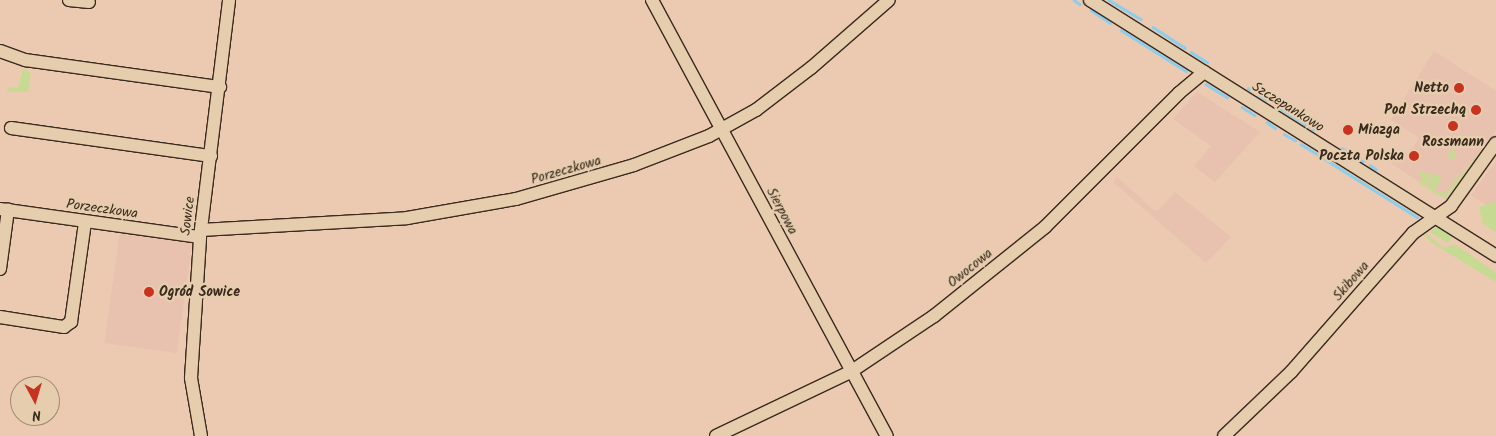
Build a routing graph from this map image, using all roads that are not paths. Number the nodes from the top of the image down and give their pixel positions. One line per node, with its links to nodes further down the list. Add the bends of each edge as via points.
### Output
1 (68, 0): 6 (street)
2 (229, 0): 9 (street, Sowice)
3 (652, 0): 11 (street, Sierpowa)
4 (889, 0): 11 (street, Porzeczkowa, via 789,85)
5 (1090, 0): 8 (street, Szczepankowo)
6 (89, 2)
7 (0, 51): 9 (street, via 25,60)
8 (1204, 72): 15 (street, Szczepankowo); 21 (street, Owocowa, via 1045,226 934,316)
9 (220, 87): 13 (street, Sowice)
10 (11, 128): 13 (street)
11 (721, 130): 17 (street, Porzeczkowa, via 626,168 516,199 373,222); 21 (street, Sierpowa)
12 (1496, 143): 15 (street, Skibowa, via 1451,206)
13 (211, 156): 17 (street, Sowice)
14 (4, 210): 16 (street, Porzeczkowa); 19 (street)
15 (1437, 219): 18 (street, Szczepankowo); 25 (street, Skibowa, via 1413,233 1290,372)
16 (85, 222): 17 (street, Porzeczkowa); 20 (street, via 71,322 64,326)
17 (200, 234): 22 (street, Sowice, via 191,391)
18 (1496, 256)
19 (0, 269)
20 (0, 317)
21 (852, 371): 23 (street, Owocowa); 24 (street, Sierpowa)
22 (200, 436)
23 (716, 436)
24 (887, 436)
25 (1224, 436)

